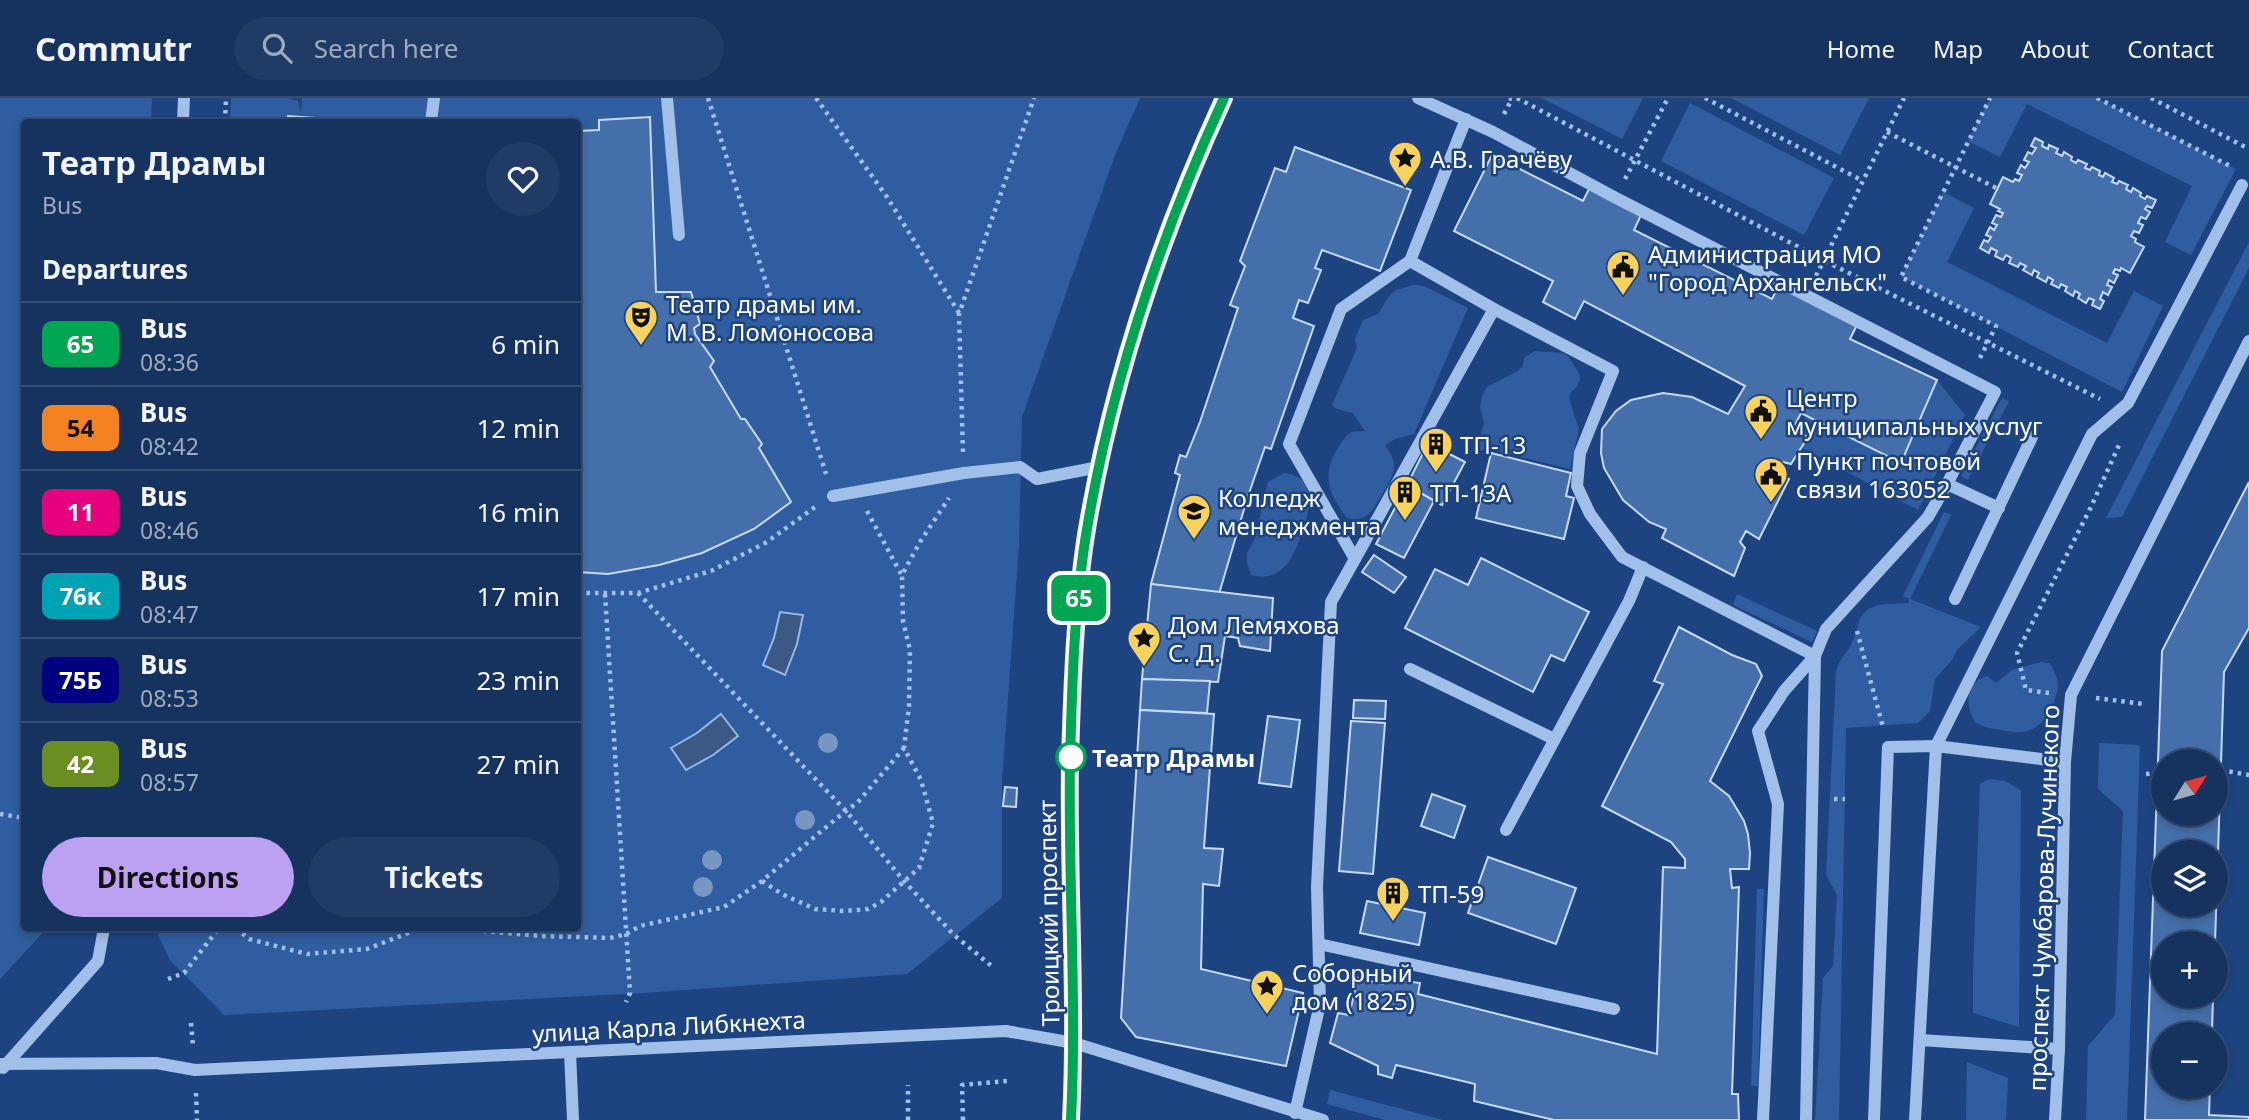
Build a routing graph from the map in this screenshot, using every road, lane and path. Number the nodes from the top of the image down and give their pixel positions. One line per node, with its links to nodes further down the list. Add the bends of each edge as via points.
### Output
1 (184, 98): 18 (street)
2 (226, 98): 19 (path)
3 (434, 98): 20 (street)
4 (667, 98): 32 (street)
5 (708, 98): 47 (path)
6 (816, 98): 37 (path, via 887,197)
7 (1034, 98): 37 (path)
8 (1224, 98): 43 (main road, Троицкий проспект, via 1145,293)
9 (1418, 98): 21 (street)
10 (1509, 98): 22 (path)
11 (1517, 98): 25 (path)
12 (1668, 98): 25 (path)
13 (1705, 98): 28 (path)
14 (1990, 98): 26 (path)
15 (2097, 98): 27 (path)
16 (2151, 98): 24 (path)
17 (1902, 99): 23 (path)
18 (183, 119)
19 (225, 119)
20 (431, 119)
21 (1466, 119): 31 (street); 34 (street)
22 (1500, 123)
23 (1887, 132): 26 (path); 28 (path)
24 (2249, 149)
25 (1635, 160): 31 (path); 33 (path)
26 (1955, 167): 30 (path); 39 (path, via 1901,277 1996,326)
27 (2236, 169)
28 (1863, 181): 33 (path)
29 (2242, 186): 41 (street, via 2128,403)
30 (1998, 189)
31 (1616, 198): 35 (street)
32 (679, 235)
33 (1823, 260): 35 (path); 39 (path)
34 (1410, 261): 36 (street); 49 (street, via 1341,309 1289,444)
35 (1804, 295): 45 (street, via 1995,392)
36 (1494, 309): 49 (street); 50 (street, via 1613,371 1580,453 1577,486 1590,514 1622,557)
37 (959, 314): 44 (path)
38 (2249, 341): 64 (street, проспект Чумбарова-Лучинского, via 2071,695)
39 (1988, 342): 40 (path); 41 (path, via 2106,402)
40 (1978, 363)
41 (2115, 416): 59 (path, via 2125,433 2017,653); 61 (street, via 2092,434)
42 (2032, 437): 48 (street)
43 (1099, 467): 44 (street, via 1037,479 1020,467); 87 (main road, Троицкий проспект, via 1081,575 1071,747)
44 (964, 473): 46 (street); 51 (path)
45 (1947, 484): 48 (street); 56 (street, via 1928,517)
46 (862, 491): 47 (street); 51 (path, via 866,510)
47 (833, 496): 53 (path, via 767,542 711,571)
48 (1999, 508): 55 (street)
49 (1354, 559): 81 (street, via 1331,602 1317,887)
50 (1643, 567): 57 (street); 60 (street)
51 (902, 575): 63 (path, via 903,621 910,650)
52 (581, 593): 54 (path)
53 (638, 593): 54 (path); 69 (path)
54 (604, 594): 80 (path)
55 (1955, 599)
56 (1850, 603): 57 (street, via 1826,629); 62 (path)
57 (1815, 656): 99 (street, via 1784,691 1758,731 1778,804); 100 (street)
58 (1410, 669): 60 (street)
59 (2026, 690)
60 (1554, 739): 72 (street)
61 (1936, 746): 62 (street); 64 (street); 86 (street)
62 (1888, 747): 101 (street)
63 (904, 748): 69 (path); 74 (path, via 921,780 933,823 919,868)
64 (2065, 762): 88 (street, проспект Чумбарова-Лучинского)
65 (2228, 771): 68 (path)
66 (2146, 774): 67 (path)
67 (2151, 774)
68 (2249, 775)
69 (846, 811): 73 (path); 74 (path)
70 (0, 814): 71 (path)
71 (21, 818)
72 (1506, 830)
73 (762, 881): 74 (path, via 815,909 844,911 868,909); 80 (path, via 724,907 640,926)
74 (904, 881): 82 (path, via 954,935)
75 (103, 931): 90 (street, via 98,961)
76 (217, 931): 83 (path, via 184,973)
77 (240, 931): 78 (path, via 249,939 307,954 368,949)
78 (413, 931)
79 (484, 931): 80 (path, via 610,938)
80 (626, 934): 84 (path, via 629,993)
81 (1319, 944): 85 (street); 93 (street, via 1320,1004)
82 (994, 968)
83 (168, 979)
84 (625, 1002)
85 (1614, 1009)
86 (1920, 1040): 88 (street); 102 (street)
87 (1074, 1043): 89 (street, улица Карла Либкнехта, via 1006,1031); 93 (street, улица Карла Либкнехта); 97 (main road, Троицкий проспект)
88 (2059, 1049): 103 (street, проспект Чумбарова-Лучинского)
89 (570, 1052): 90 (street, улица Карла Либкнехта, via 195,1070 156,1063); 94 (street)
90 (2, 1067)
91 (1007, 1081): 96 (path, via 962,1085)
92 (908, 1085): 95 (path)
93 (1295, 1113): 98 (street, улица Карла Либкнехта)
94 (573, 1120)
95 (908, 1120)
96 (963, 1120)
97 (1071, 1120)
98 (1323, 1120)
99 (1763, 1120)
100 (1806, 1120)
101 (1874, 1120)
102 (1915, 1120)
103 (2055, 1120)

